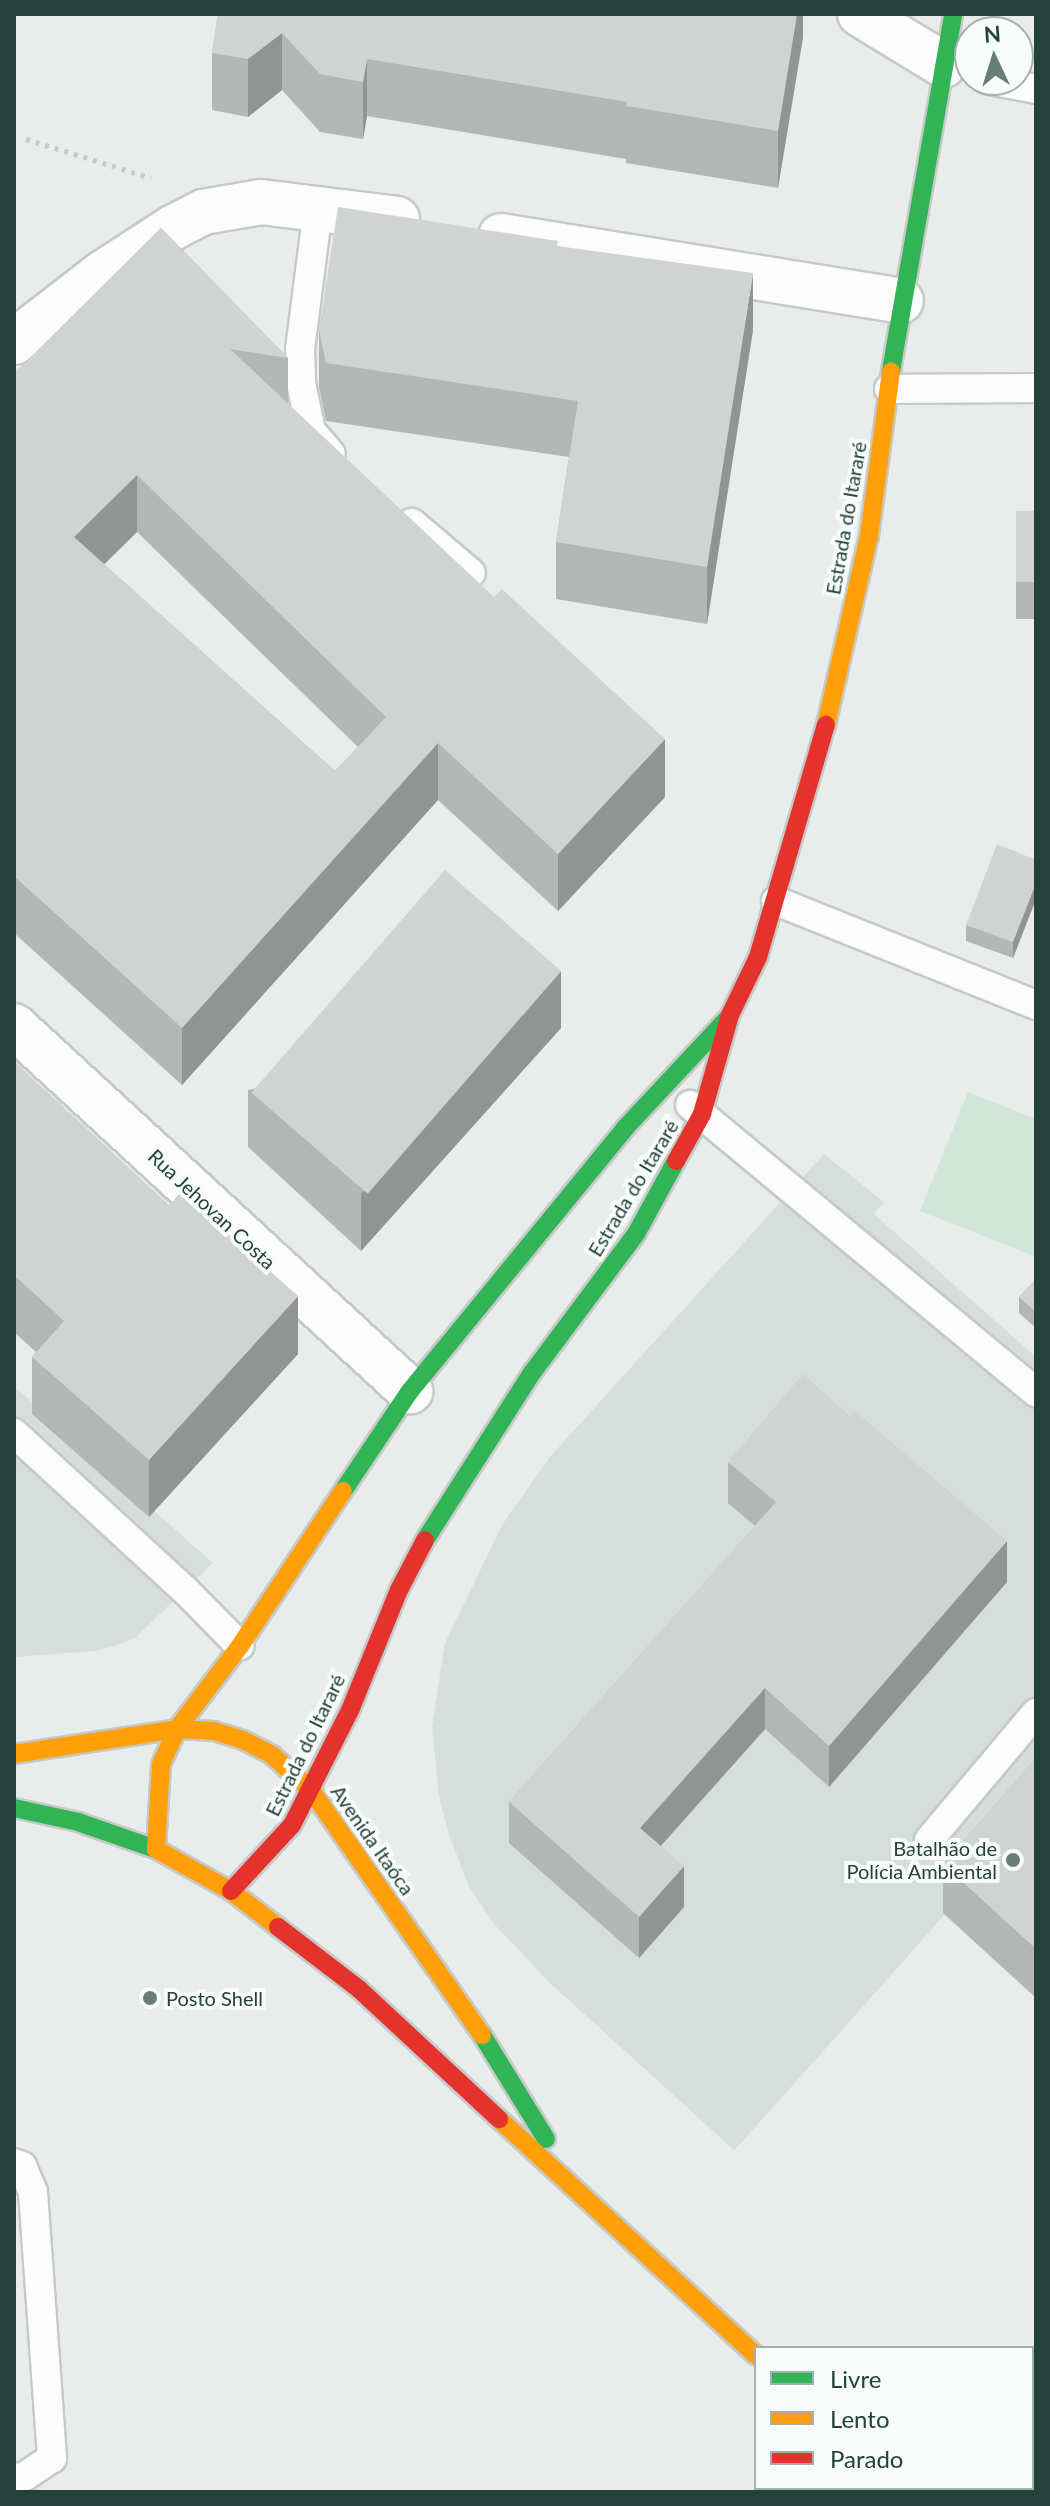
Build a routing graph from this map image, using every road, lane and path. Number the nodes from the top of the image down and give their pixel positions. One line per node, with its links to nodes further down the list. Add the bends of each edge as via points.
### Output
1 (860, 14): 2 (street)
2 (954, 67)
3 (954, 81): 7 (main road, Estrada do Itararé)
4 (26, 139): 5 (path)
5 (162, 181)
6 (318, 209): 7 (street); 8 (street, via 261,202 203,212 103,273); 11 (lane, via 300,349 301,383 311,431)
7 (901, 301): 10 (main road, Estrada do Itararé)
8 (14, 342)
9 (1036, 388): 10 (lane)
10 (889, 389): 14 (main road, Estrada do Itararé, via 862,567 821,749)
11 (356, 476)
12 (391, 505): 13 (lane)
13 (471, 573)
14 (776, 901): 15 (lane); 16 (main road, Estrada do Itararé, via 758,957)
15 (1036, 1005)
16 (730, 1015): 18 (main road, Estrada do Itararé); 19 (main road, Estrada do Itararé)
17 (14, 1026): 20 (street, Rua Jehovan Costa)
18 (663, 1087): 19 (lane); 20 (main road, Estrada do Itararé)
19 (702, 1114): 21 (lane); 27 (main road, Estrada do Itararé, via 636,1234 532,1373 434,1522)
20 (410, 1391): 23 (main road, Estrada do Itararé)
21 (1036, 1392)
22 (14, 1433): 23 (lane)
23 (240, 1646): 25 (main road, Estrada do Itararé)
24 (1036, 1713): 29 (lane)
25 (177, 1729): 26 (main road, Avenida Itaóca); 27 (main road, Avenida Itaóca, via 214,1731 243,1740 272,1755); 30 (main road, Estrada do Itararé, via 161,1764)
26 (14, 1754)
27 (311, 1790): 31 (main road, Estrada do Itararé, via 279,1843); 33 (main road, Avenida Itaóca, via 456,1993)
28 (14, 1808): 30 (main road, via 78,1822)
29 (929, 1840)
30 (156, 1849): 31 (main road)
31 (231, 1891): 33 (main road, Avenida Itaóca, via 360,1990)
32 (14, 2163): 35 (lane, via 22,2166 33,2192 52,2458)
33 (572, 2182): 34 (main road, Avenida Itaóca)
34 (754, 2353)
35 (14, 2479)

